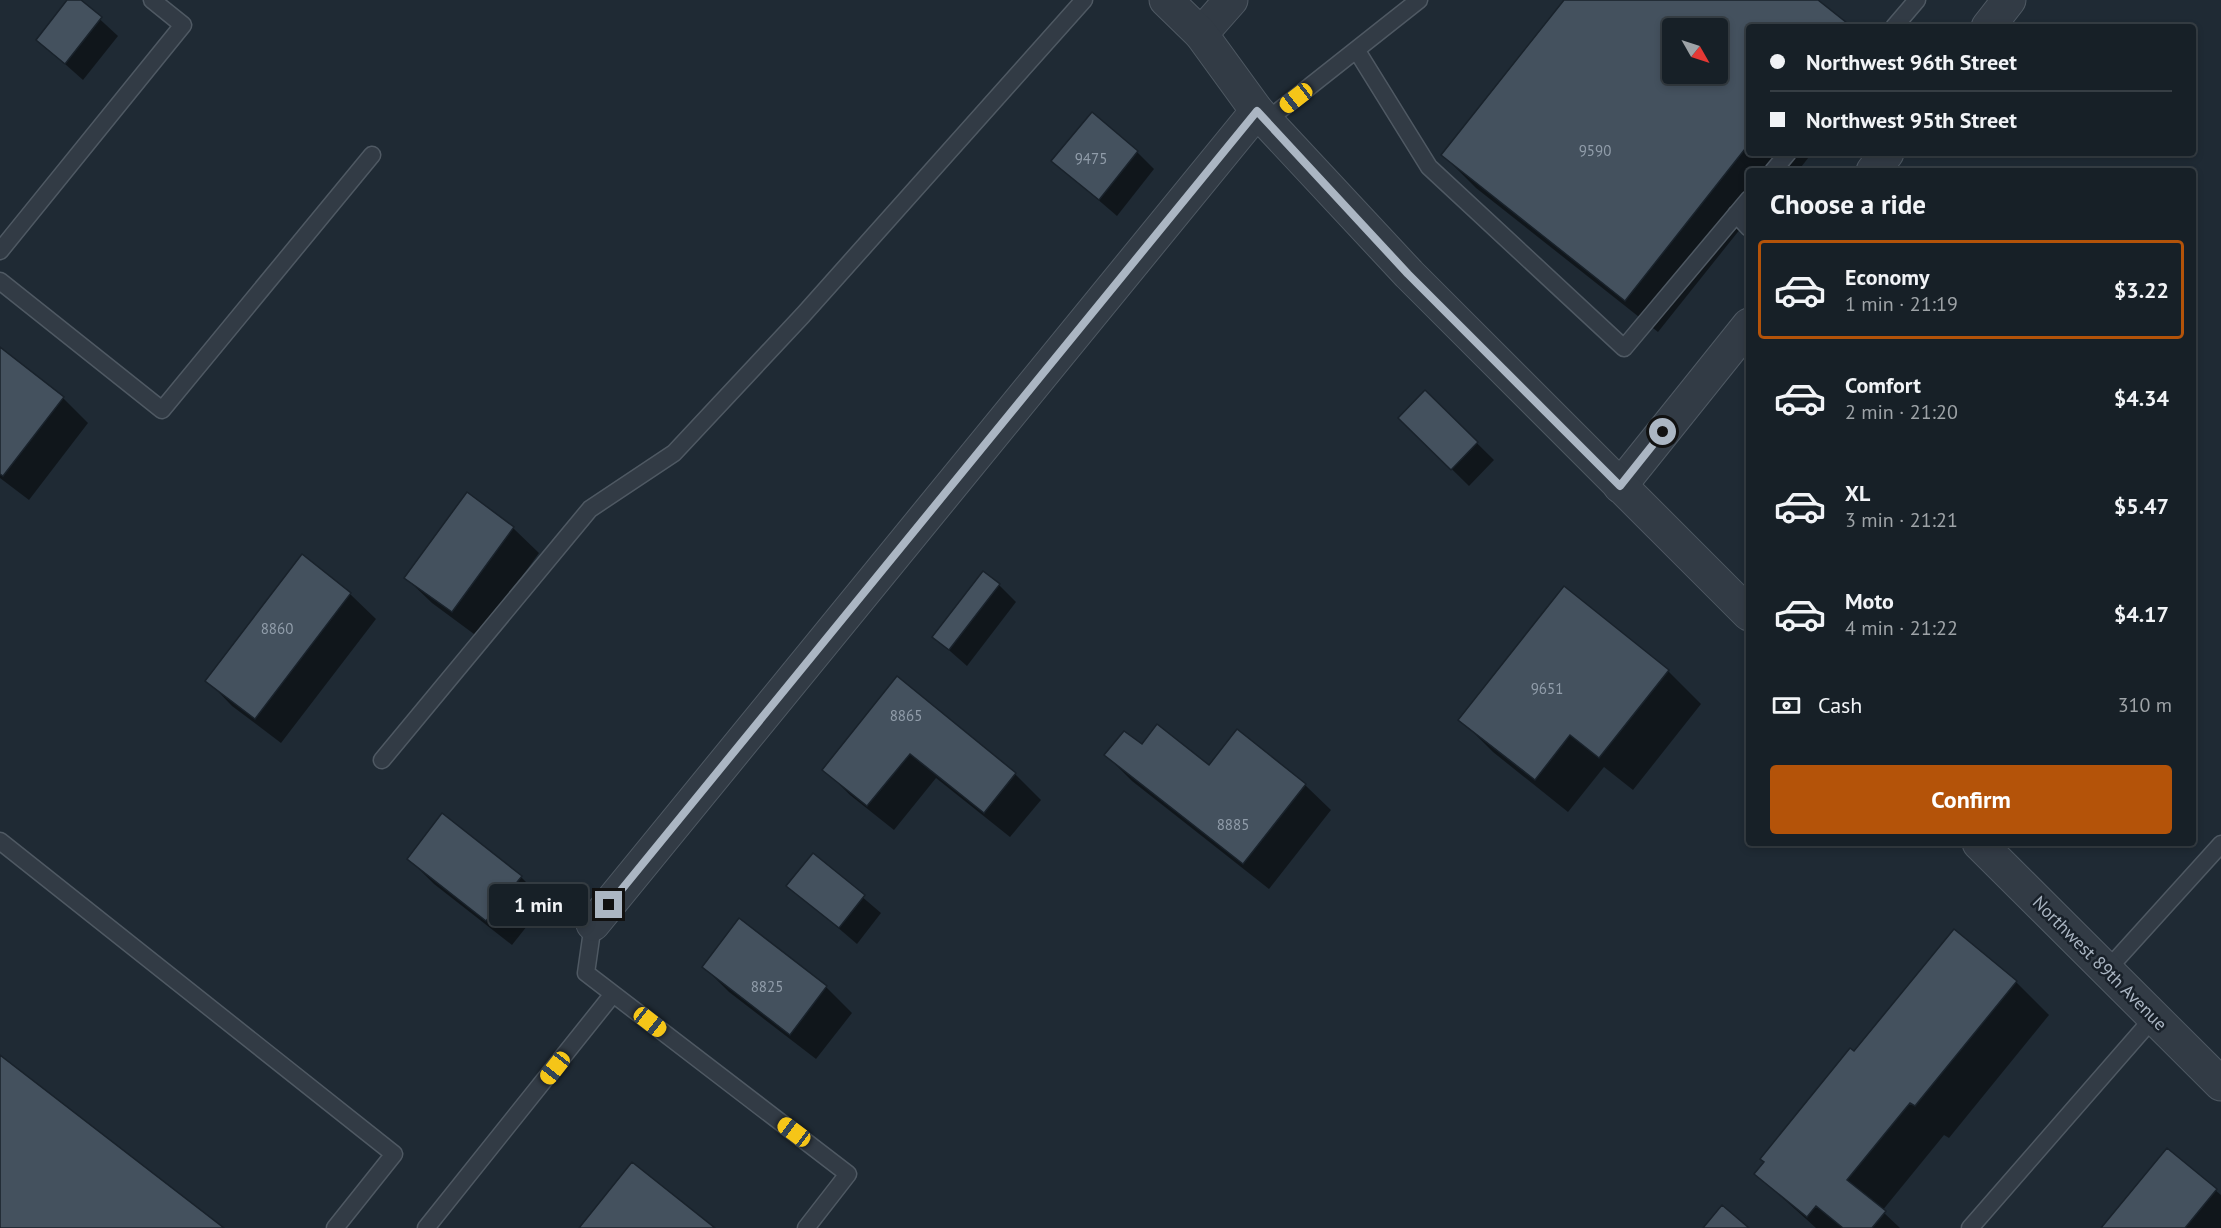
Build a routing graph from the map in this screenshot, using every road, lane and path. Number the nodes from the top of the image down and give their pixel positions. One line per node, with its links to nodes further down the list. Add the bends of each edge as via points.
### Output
1 (152, 0): 21 (lane, via 183,25)
2 (1084, 0): 26 (lane, via 803,315 674,453 590,509)
3 (1166, 0): 10 (street)
4 (1231, 0): 10 (street)
5 (1419, 0): 11 (lane)
6 (1917, 0): 8 (lane)
7 (2009, 0): 9 (street)
8 (1897, 24)
9 (1990, 24)
10 (1201, 34): 12 (street)
11 (1357, 51): 12 (lane); 19 (lane, via 1429,167 1624,348)
12 (1262, 116): 24 (street, via 1408,274); 30 (street)
13 (372, 155): 22 (lane, via 162,410)
14 (1786, 156): 16 (lane)
15 (1885, 156): 17 (street)
16 (1776, 168)
17 (1875, 168)
18 (1746, 202): 19 (lane)
19 (1736, 214): 20 (lane)
20 (1746, 225)
21 (0, 251)
22 (0, 281)
23 (1746, 329): 24 (street)
24 (1620, 486): 25 (street)
25 (1746, 611)
26 (382, 760)
27 (0, 841): 35 (lane, via 394,1154)
28 (2221, 844): 31 (lane)
29 (1982, 846): 31 (street, Northwest 89th Avenue)
30 (593, 924): 32 (lane, via 586,973)
31 (2107, 970): 33 (street, Northwest 89th Avenue)
32 (613, 994): 36 (lane); 37 (lane, via 848,1174)
33 (2154, 1017): 34 (street, Northwest 89th Avenue); 38 (lane)
34 (2221, 1084)
35 (335, 1228)
36 (426, 1228)
37 (806, 1228)
38 (1970, 1228)

